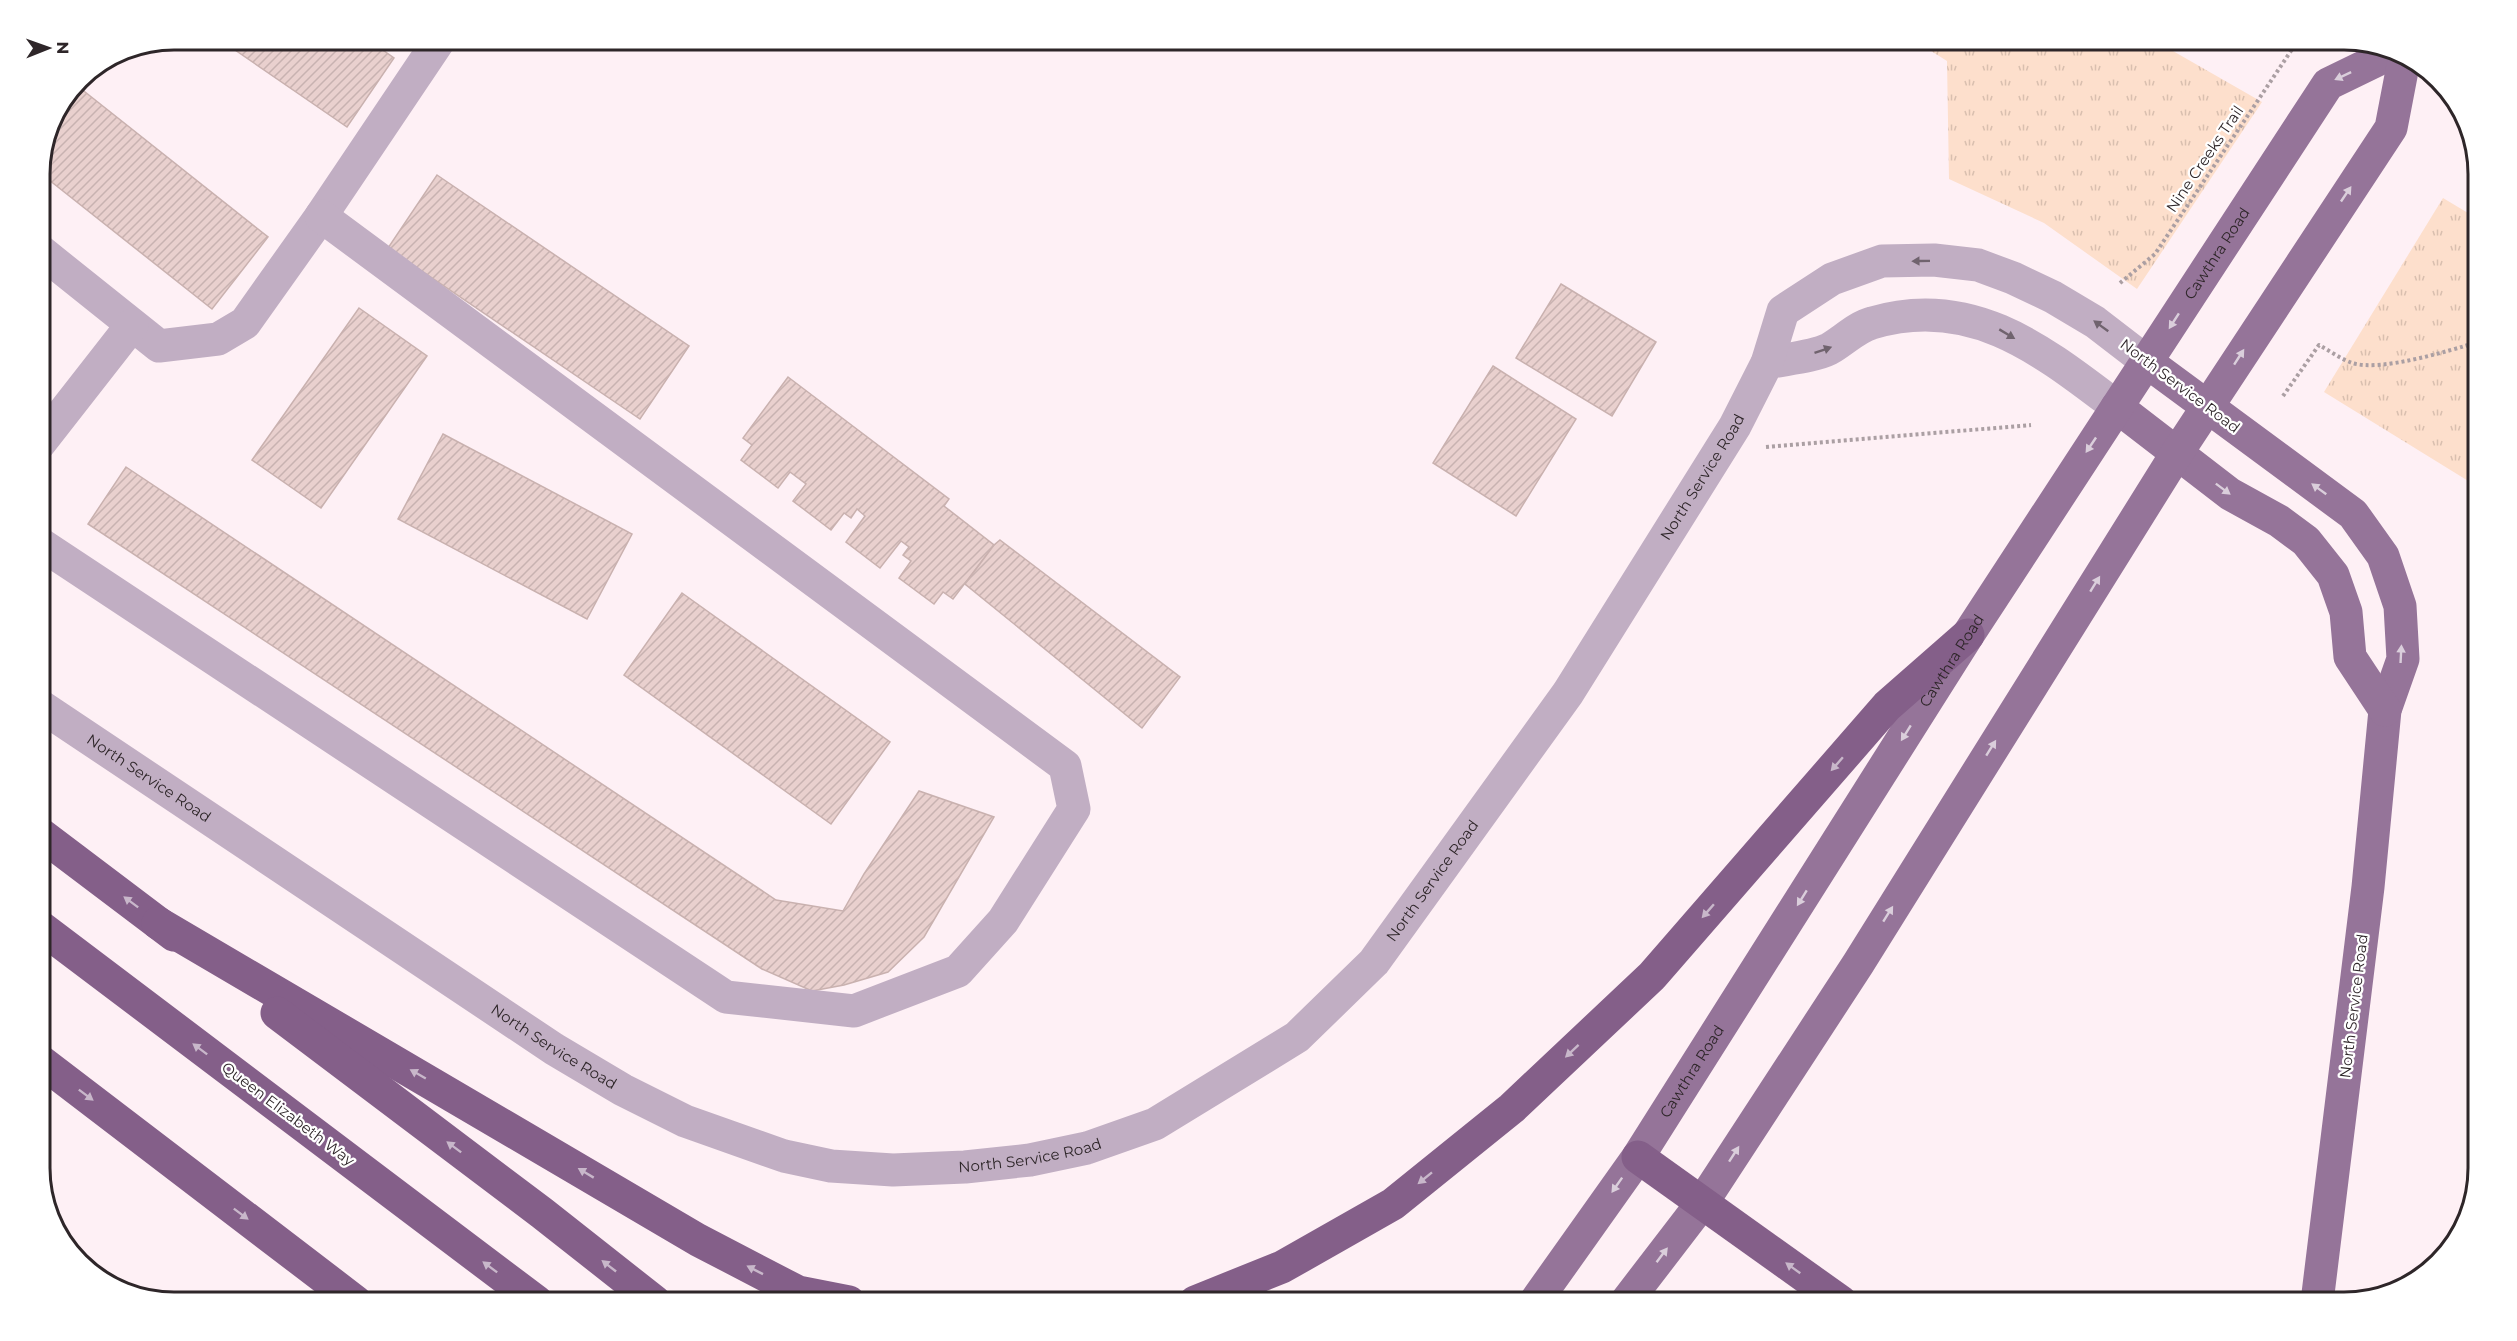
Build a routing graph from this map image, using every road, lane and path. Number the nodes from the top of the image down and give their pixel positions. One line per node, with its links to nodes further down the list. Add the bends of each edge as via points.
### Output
1 (433, 50): 5 (street)
2 (2292, 50): 7 (path, Nine Creeks Trail, via 2155,254)
3 (2384, 57): 10 (main road, Cawthra Road, one-way to 10, via 2328,84)
4 (2403, 65): 13 (main road, one-way to 4, via 2391,128)
5 (321, 216): 8 (street, via 245,323 218,339 159,346); 19 (street, via 1065,766 1074,809 1003,921 958,971 854,1011 726,997)
6 (50, 259): 8 (street)
7 (2120, 283)
8 (132, 325): 16 (street)
9 (2467, 345): 12 (path, via 2381,364 2354,363 2319,345)
10 (2147, 362): 11 (street, North Service Road, one-way to 11, via 2096,322 2043,292 1978,265 1934,260 1882,261 1832,279 1783,311); 13 (main road, North Service Road); 14 (main road, Cawthra Road)
11 (1767, 363): 14 (street, one-way to 14, via 1827,350 1871,323 1917,315 1956,316 1997,328 2066,368); 18 (street, North Service Road)
12 (2283, 396)
13 (2207, 406): 17 (main road); 21 (main road, North Service Road, one-way to 13, via 2403,659 2400,606 2383,556 2353,514)
14 (2117, 407): 17 (main road); 20 (main road, Cawthra Road, one-way to 20)
15 (2031, 425): 18 (path, via 1786,444)
16 (50, 430)
17 (2177, 453): 21 (main road, one-way to 21, via 2230,494 2306,541 2333,575 2346,612 2350,657); 28 (main road, one-way to 17, via 1858,964)
18 (1718, 454): 22 (street, North Service Road, via 1568,693 1374,962 1297,1037 1155,1124 1087,1148 1030,1160 893,1170 831,1166 784,1156 686,1121 554,1049)
19 (50, 550)
20 (1968, 635): 27 (main road, Cawthra Road, one-way to 27); 33 (highway, one-way to 33, via 1887,706 1652,976 1512,1108 1393,1204 1282,1267)
21 (2385, 710): 37 (main road, North Service Road, via 2368,887)
22 (50, 712)
23 (50, 841): 24 (highway, one-way to 23)
24 (158, 923): 31 (highway, one-way to 24); 32 (highway, one-way to 24, via 698,1240)
25 (50, 934): 30 (highway, Queen Elizabeth Way, one-way to 25)
26 (50, 1067): 29 (highway, one-way to 29)
27 (1638, 1157): 28 (highway); 34 (main road, Cawthra Road, one-way to 34)
28 (1702, 1203): 35 (main road, one-way to 28); 36 (highway, one-way to 28)
29 (343, 1292)
30 (524, 1292)
31 (642, 1292)
32 (798, 1292)
33 (1220, 1292)
34 (1542, 1292)
35 (1634, 1292)
36 (1827, 1292)
37 (2318, 1292)

